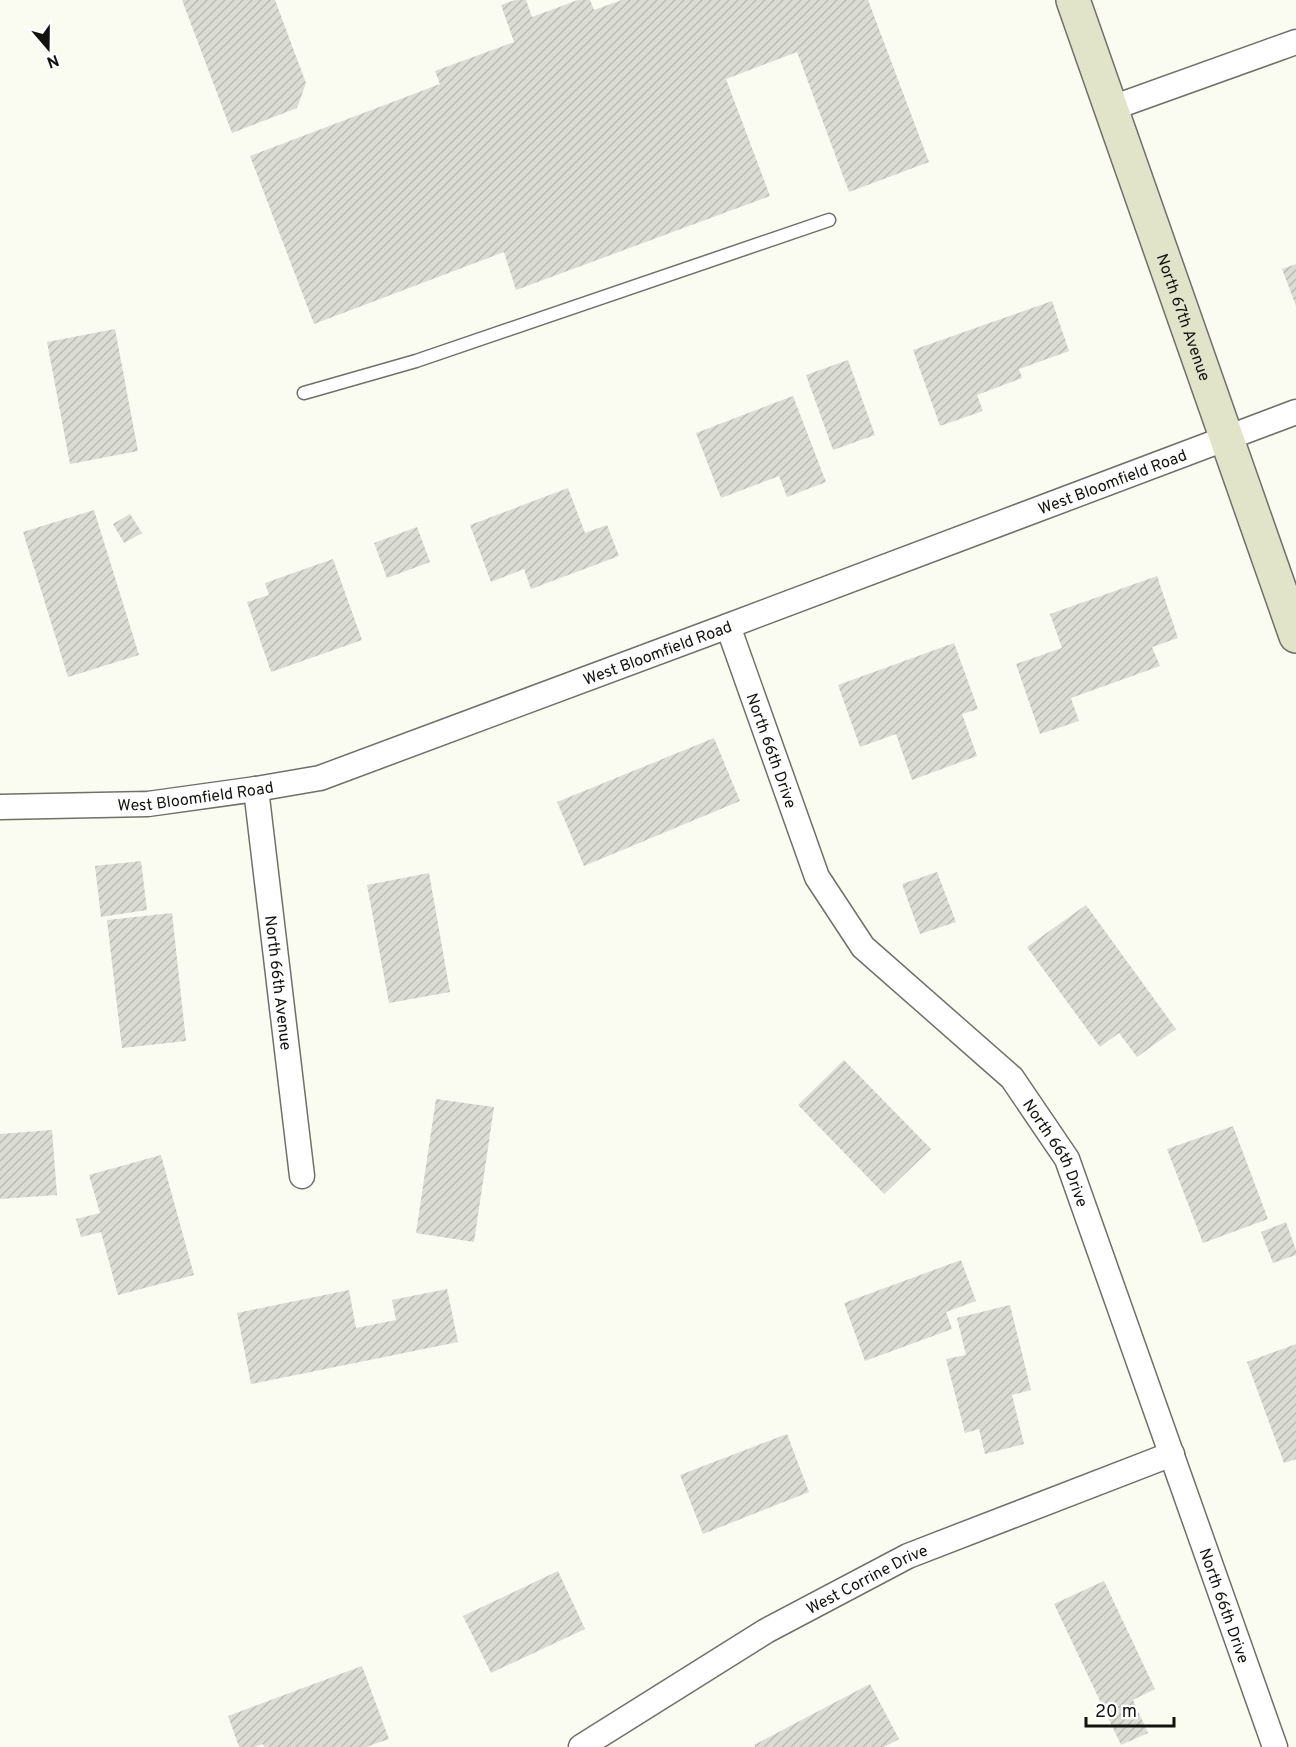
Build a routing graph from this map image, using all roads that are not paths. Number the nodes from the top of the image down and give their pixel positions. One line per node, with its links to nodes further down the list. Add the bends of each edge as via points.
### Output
1 (1073, 0): 3 (main road, North 67th Avenue)
2 (1296, 42): 3 (street)
3 (1112, 108): 7 (main road, North 67th Avenue)
4 (829, 220): 5 (lane, via 416,361)
5 (304, 393)
6 (1296, 412): 7 (street, West Bloomfield Road)
7 (1226, 440): 8 (street, West Bloomfield Road); 9 (main road, North 67th Avenue)
8 (728, 626): 10 (street, West Bloomfield Road, via 320,778); 13 (street, North 66th Drive, via 817,877 863,947 1012,1078 1067,1159)
9 (1296, 636)
10 (256, 789): 11 (street, West Bloomfield Road, via 148,804); 12 (street, North 66th Avenue)
11 (0, 807)
12 (302, 1176)
13 (1172, 1454): 14 (street, West Corrine Drive, via 908,1556 766,1631); 15 (street, North 66th Drive)
14 (581, 1747)
15 (1275, 1747)

